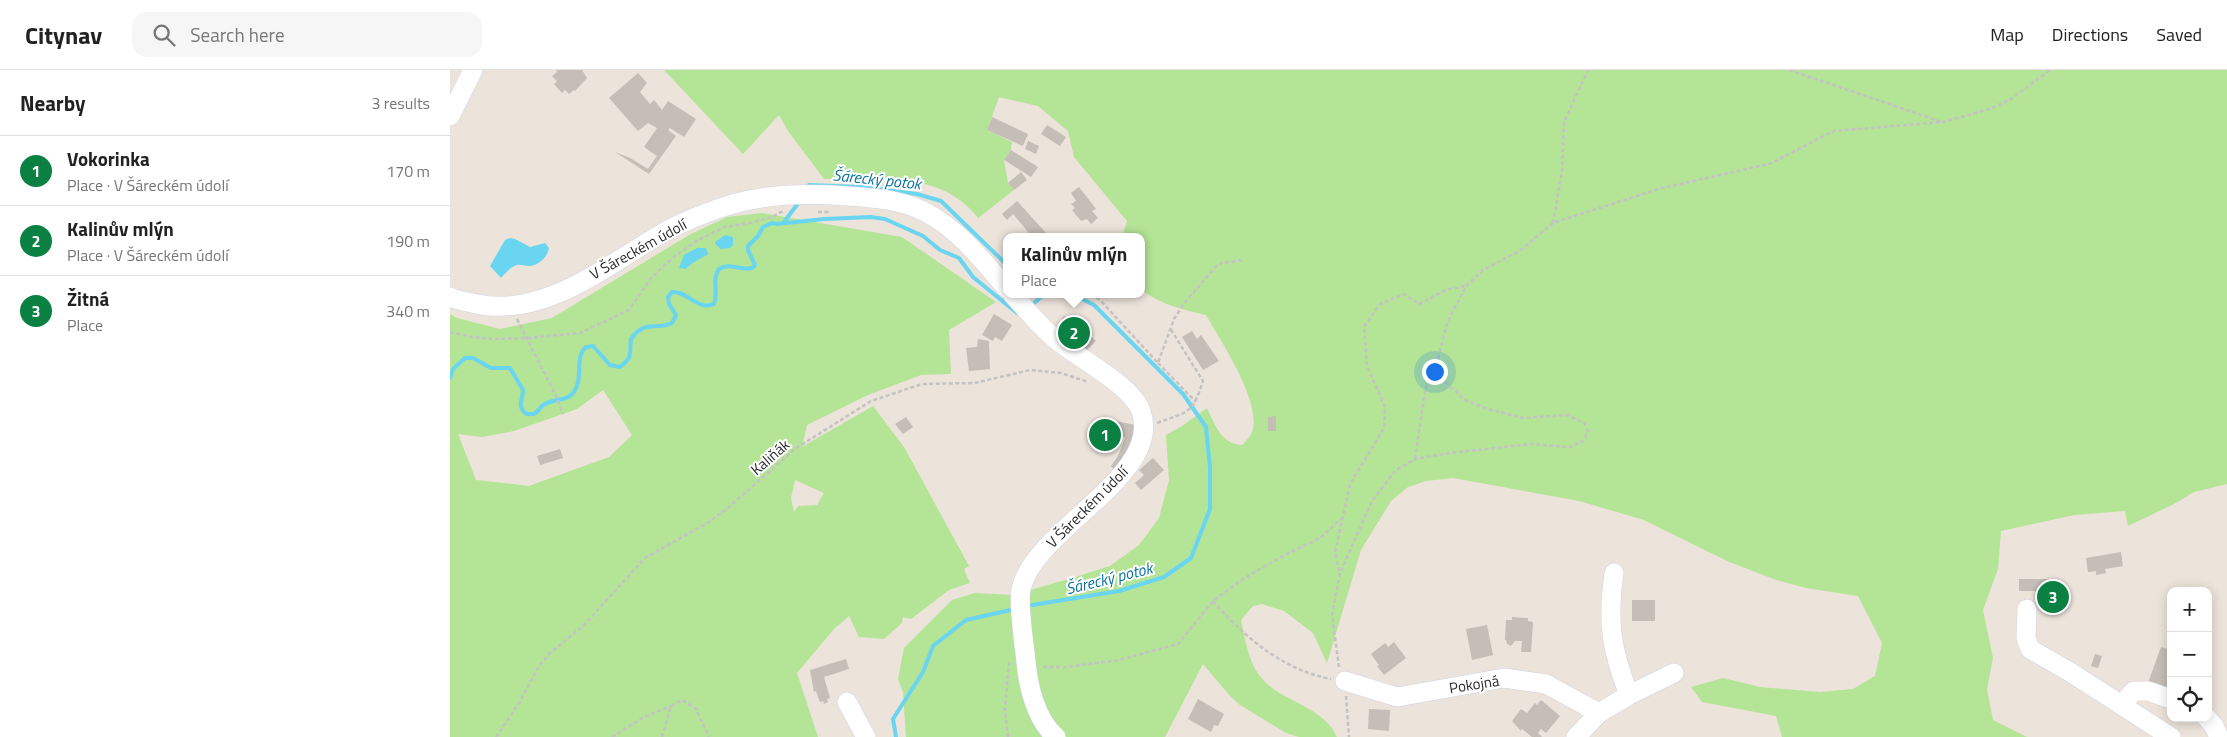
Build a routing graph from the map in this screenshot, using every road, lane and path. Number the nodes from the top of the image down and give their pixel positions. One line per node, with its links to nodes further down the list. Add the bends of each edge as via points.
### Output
1 (473, 70): 5 (street)
2 (1588, 70): 10 (path, via 1564,122 1562,171)
3 (1789, 70): 6 (path)
4 (2050, 70): 6 (path, via 2011,99 1990,109)
5 (450, 116)
6 (1943, 122): 10 (path, via 1834,132 1769,164 1658,189)
7 (787, 209): 20 (path, via 750,224 725,227 696,241 651,278 634,304 620,315 580,333)
8 (817, 211): 9 (path)
9 (833, 212)
10 (1553, 223): 13 (path, via 1521,250 1483,270)
11 (1244, 260): 18 (path, via 1215,267 1183,305)
12 (1003, 285): 16 (street, V Šáreckém údolí, via 966,242 934,217 912,205 822,194 764,198 725,206 669,229 573,286 537,301)
13 (1466, 286): 21 (path, via 1447,323); 28 (path, via 1446,290 1419,304 1404,294 1380,304 1364,327 1367,366 1385,407 1384,428 1350,484)
14 (450, 297): 16 (street, V Šáreckém údolí, via 486,307)
15 (1097, 298): 22 (path)
16 (512, 306): 20 (path)
17 (1023, 306): 26 (street, via 1068,348 1124,389 1141,410)
18 (1170, 328): 22 (path); 24 (path, via 1203,381)
19 (450, 332): 20 (path, via 472,337)
20 (528, 338): 25 (path)
21 (1438, 358): 27 (path, via 1425,391); 27 (path, via 1444,381 1465,400 1522,418 1567,415 1584,423 1588,431 1583,441 1570,447 1531,444)
22 (1158, 363): 24 (path)
23 (1089, 383): 44 (path, Kaliňák, via 1061,373 1030,370 975,383 922,384 872,401 794,449 709,522 645,558 583,626 540,666)
24 (1196, 403): 26 (path, via 1188,411)
25 (563, 414)
26 (1144, 428): 34 (street, V Šáreckém údolí, via 1132,462 1032,566 1021,589)
27 (1415, 459): 29 (path, via 1396,470 1372,501)
28 (1342, 518): 29 (path, via 1335,553); 31 (path, via 1320,538 1243,579)
29 (1340, 572): 36 (path, via 1332,615 1338,663)
30 (1614, 573): 37 (street, via 1610,635 1618,668)
31 (1213, 601): 34 (path, via 1178,644 1119,660); 36 (path, via 1258,646 1312,675)
32 (2027, 609): 40 (street, via 2026,638 2030,648)
33 (1010, 653): 49 (path, via 1005,709)
34 (1026, 667): 50 (street, V Šáreckém údolí, via 1036,708)
35 (1674, 673): 37 (street)
36 (1345, 681): 42 (street, Pokojná, via 1397,697 1504,678 1546,684); 51 (path)
37 (1629, 694): 42 (street)
38 (2167, 698): 40 (street, via 2148,691 2134,691)
39 (847, 702): 48 (street)
40 (2121, 704): 53 (street)
41 (671, 706): 45 (path, via 644,717); 46 (path); 47 (path, via 682,700 696,709)
42 (1598, 713): 52 (street)
43 (2210, 722): 54 (street)
44 (496, 737)
45 (612, 737)
46 (662, 737)
47 (709, 737)
48 (866, 737)
49 (1008, 737)
50 (1056, 737)
51 (1349, 737)
52 (1576, 737)
53 (2171, 737)
54 (2219, 737)

